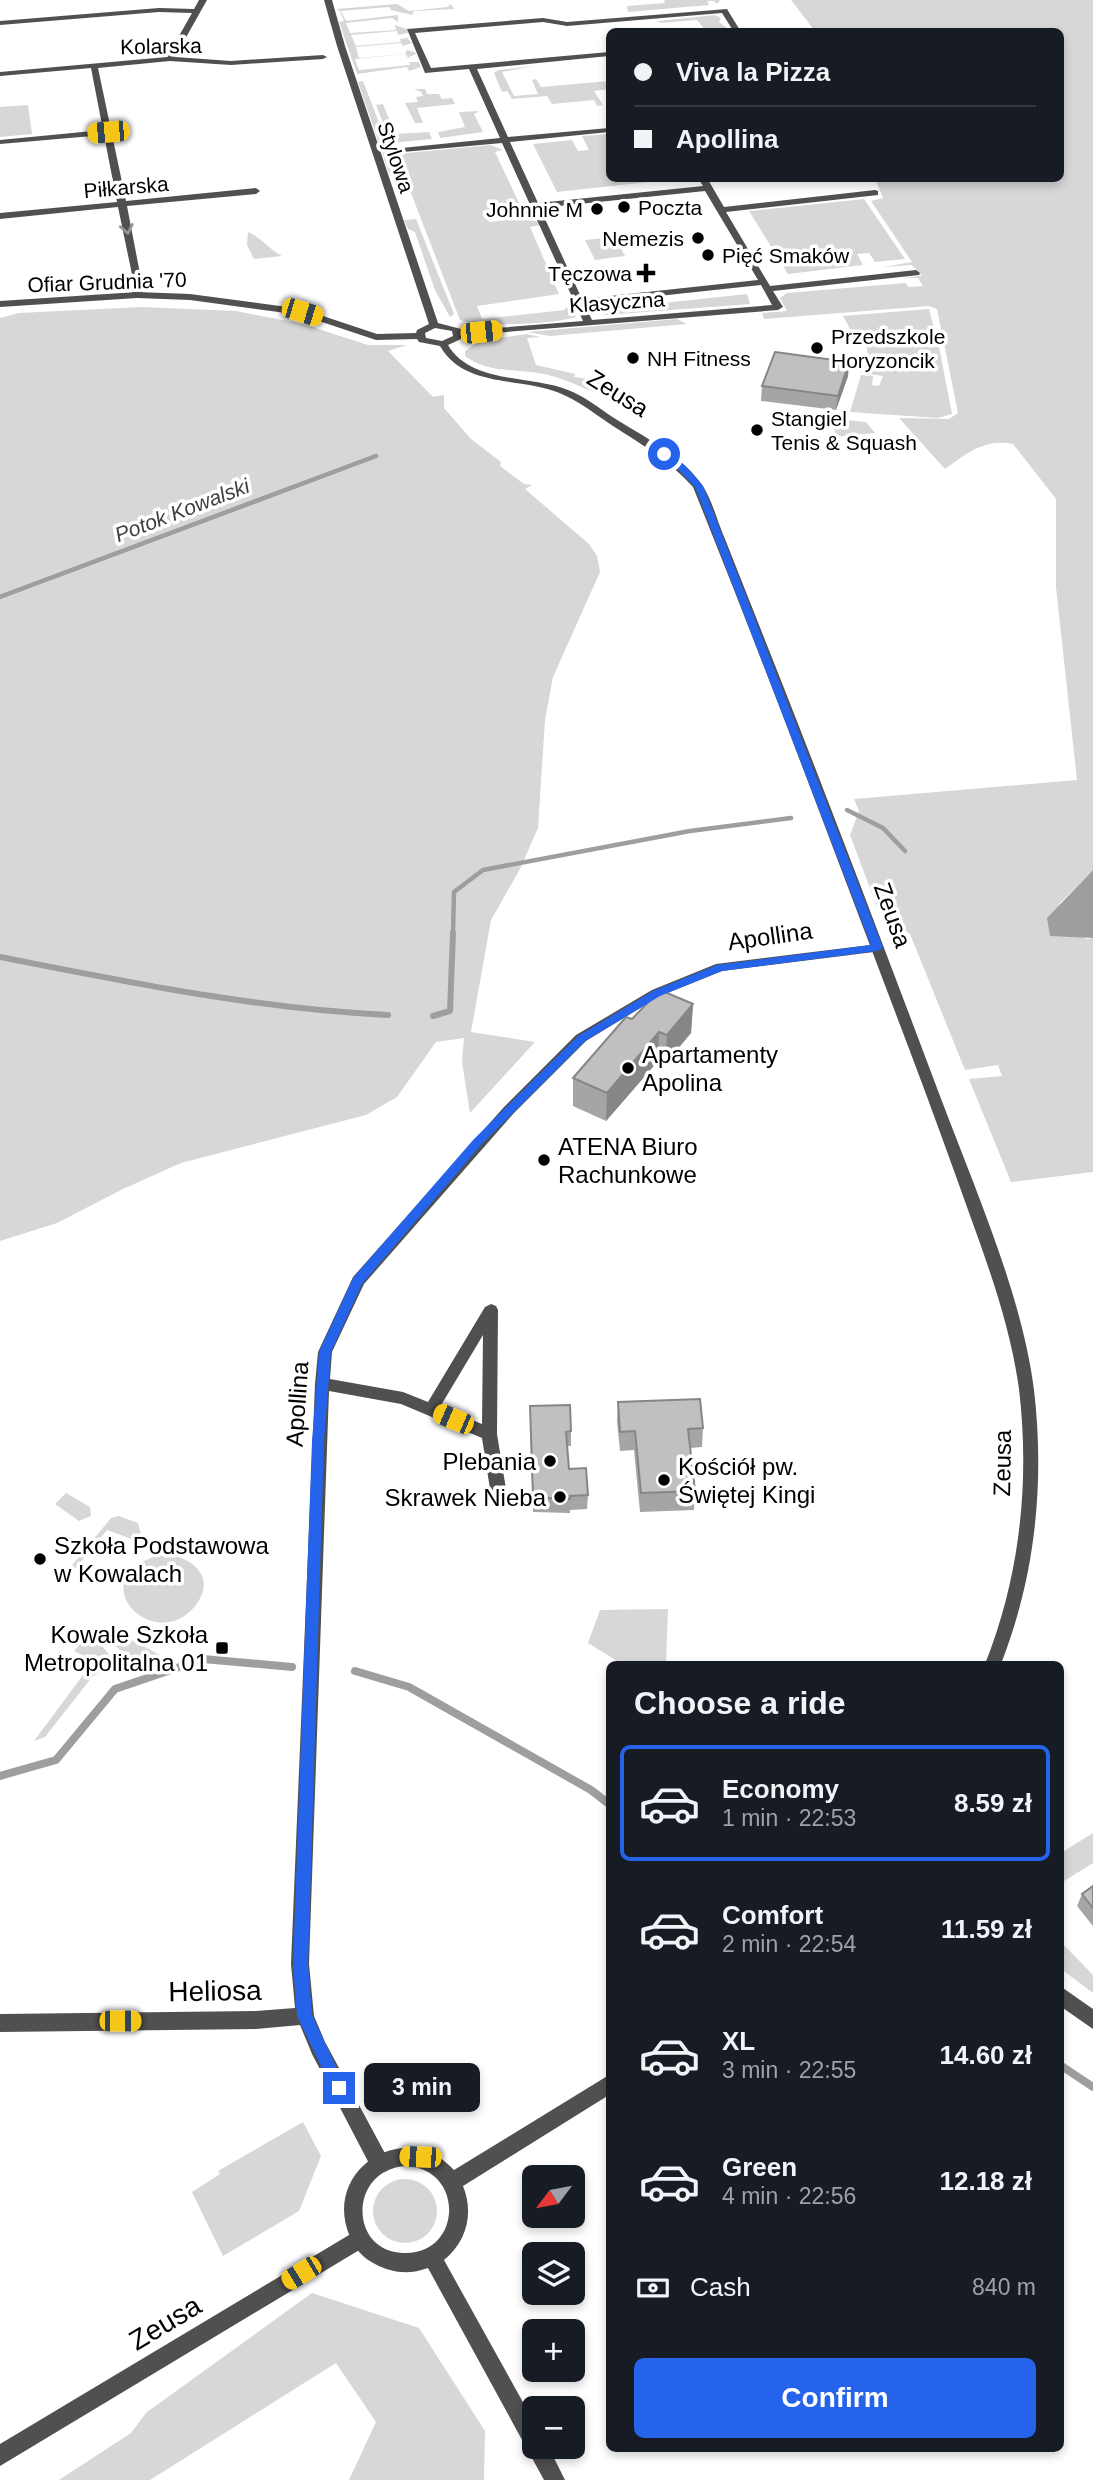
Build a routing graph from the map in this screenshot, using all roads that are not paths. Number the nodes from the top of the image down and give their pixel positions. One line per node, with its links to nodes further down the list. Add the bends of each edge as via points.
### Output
1 (203, 0): 3 (street)
2 (328, 0): 31 (street, Stylowa)
3 (196, 11): 4 (street); 8 (street)
4 (0, 23)
5 (735, 28): 10 (street, via 724,11 410,31 428,71)
6 (606, 54): 10 (street)
7 (323, 57): 8 (street, Kolarska, via 231,63)
8 (170, 59): 9 (street, Kolarska)
9 (94, 66): 11 (street, Kolarska); 13 (street)
10 (472, 67): 14 (street)
11 (0, 74)
12 (606, 130): 14 (street)
13 (108, 132): 15 (street); 21 (street)
14 (506, 141): 16 (street); 22 (street)
15 (0, 142)
16 (392, 151)
17 (704, 182): 18 (street)
18 (708, 188): 22 (street); 23 (street)
19 (256, 191): 21 (street, Piłkarska)
20 (875, 193): 23 (street)
21 (122, 204): 24 (street, Piłkarska); 27 (street, one-way to 27)
22 (536, 206): 28 (street)
23 (722, 210): 26 (street)
24 (0, 216)
25 (916, 273): 26 (street)
26 (766, 285): 28 (street); 30 (street, Klasyczna, via 778,307)
27 (137, 295): 29 (street, Ofiar Grudnia '70); 33 (street, Ofiar Grudnia '70, via 277,307 376,337)
28 (580, 302): 30 (street)
29 (0, 304)
30 (588, 322): 32 (street, Klasyczna)
31 (434, 325): 32 (street, via 450,326); 33 (street, via 423,329)
32 (458, 334): 34 (street)
33 (420, 336): 34 (street)
34 (443, 344): 35 (street, Zeusa, via 456,364 472,372 531,381 569,393 677,463 698,486)
35 (877, 948): 36 (street, Apollina, via 720,968 656,993 581,1038 478,1142 358,1281 325,1352); 40 (street, Zeusa, via 1002,1283 1026,1387 1030,1447 1023,1553 1012,1608)
36 (322, 1384): 37 (street, via 403,1398); 42 (street, Apollina, via 300,1964)
37 (431, 1409): 38 (street); 38 (street, via 491,1310)
38 (489, 1434): 39 (street)
39 (498, 1489)
40 (994, 1661)
41 (1064, 1998): 43 (street)
42 (304, 2016): 44 (street, Heliosa); 46 (street, Apollina)
43 (1093, 2020)
44 (0, 2023)
45 (606, 2086): 47 (street)
46 (380, 2164): 47 (street, via 420,2157 439,2166); 48 (street, via 364,2178 355,2197 353,2219)
47 (452, 2182): 49 (street, via 458,2202 457,2223)
48 (359, 2239): 49 (street, via 373,2255 392,2263 412,2264); 51 (street, Zeusa)
49 (432, 2257): 50 (street)
50 (522, 2421)
51 (0, 2456)
52 (543, 2459): 53 (street)
53 (555, 2480)

